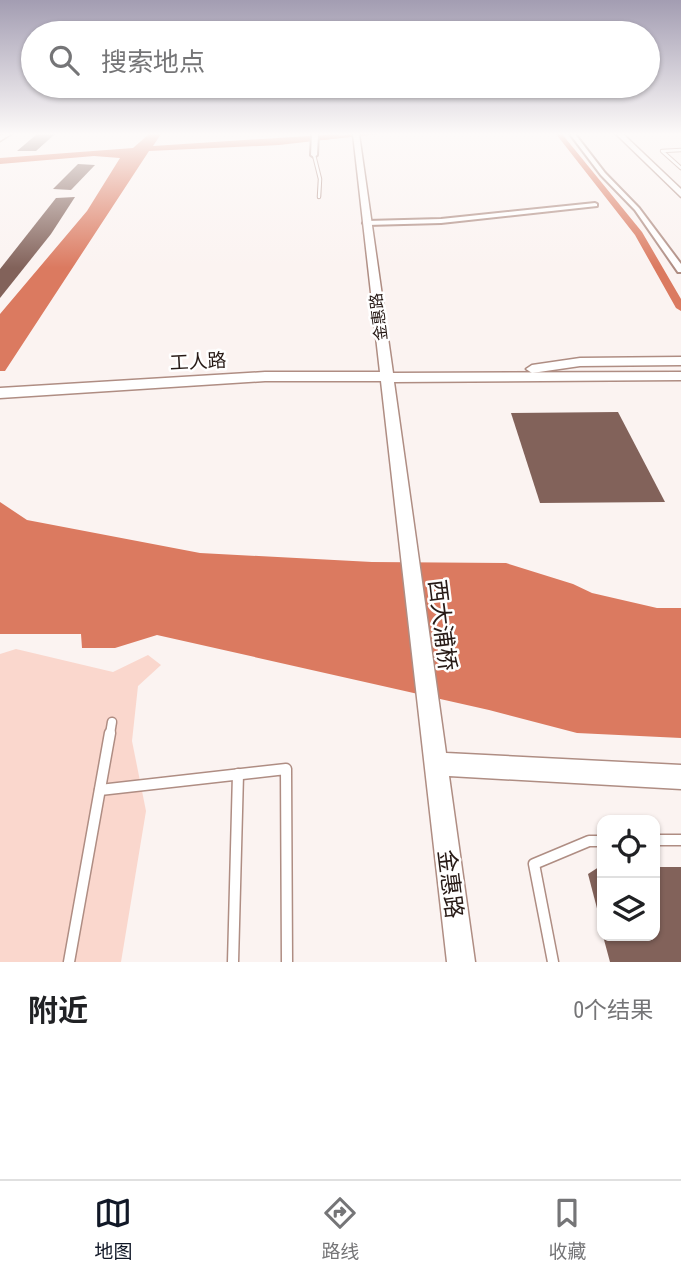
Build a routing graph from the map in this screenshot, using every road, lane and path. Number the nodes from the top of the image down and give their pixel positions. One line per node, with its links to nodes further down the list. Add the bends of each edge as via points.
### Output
1 (320, 179): 6 (lane)
2 (362, 179): 8 (main road, 金惠路)
3 (608, 179): 9 (street, via 637,209)
4 (665, 179): 5 (main road)
5 (681, 194)
6 (319, 197)
7 (595, 205): 8 (street, via 441,221)
8 (367, 223): 14 (main road, 金惠路)
9 (681, 270)
10 (681, 361): 12 (main road, via 580,362)
11 (681, 368): 13 (main road)
12 (534, 373): 13 (main road, 工人路); 14 (main road, 工人路, via 424,379); 16 (main road, via 612,386)
13 (612, 373): 15 (main road)
14 (385, 376): 17 (main road, 工人路, via 183,380); 18 (main road, 金惠路)
15 (681, 376)
16 (681, 385)
17 (6, 393)
18 (401, 493): 20 (main road, 西大浦桥)
19 (112, 722): 23 (lane)
20 (436, 764): 22 (main road); 30 (main road, 金惠路)
21 (238, 774): 23 (lane); 28 (lane); 29 (lane, via 286,769)
22 (681, 778)
23 (100, 790): 27 (lane)
24 (660, 840): 25 (lane)
25 (681, 840)
26 (597, 841): 31 (lane, via 534,864)
27 (69, 962)
28 (233, 962)
29 (287, 962)
30 (461, 962)
31 (553, 962)

